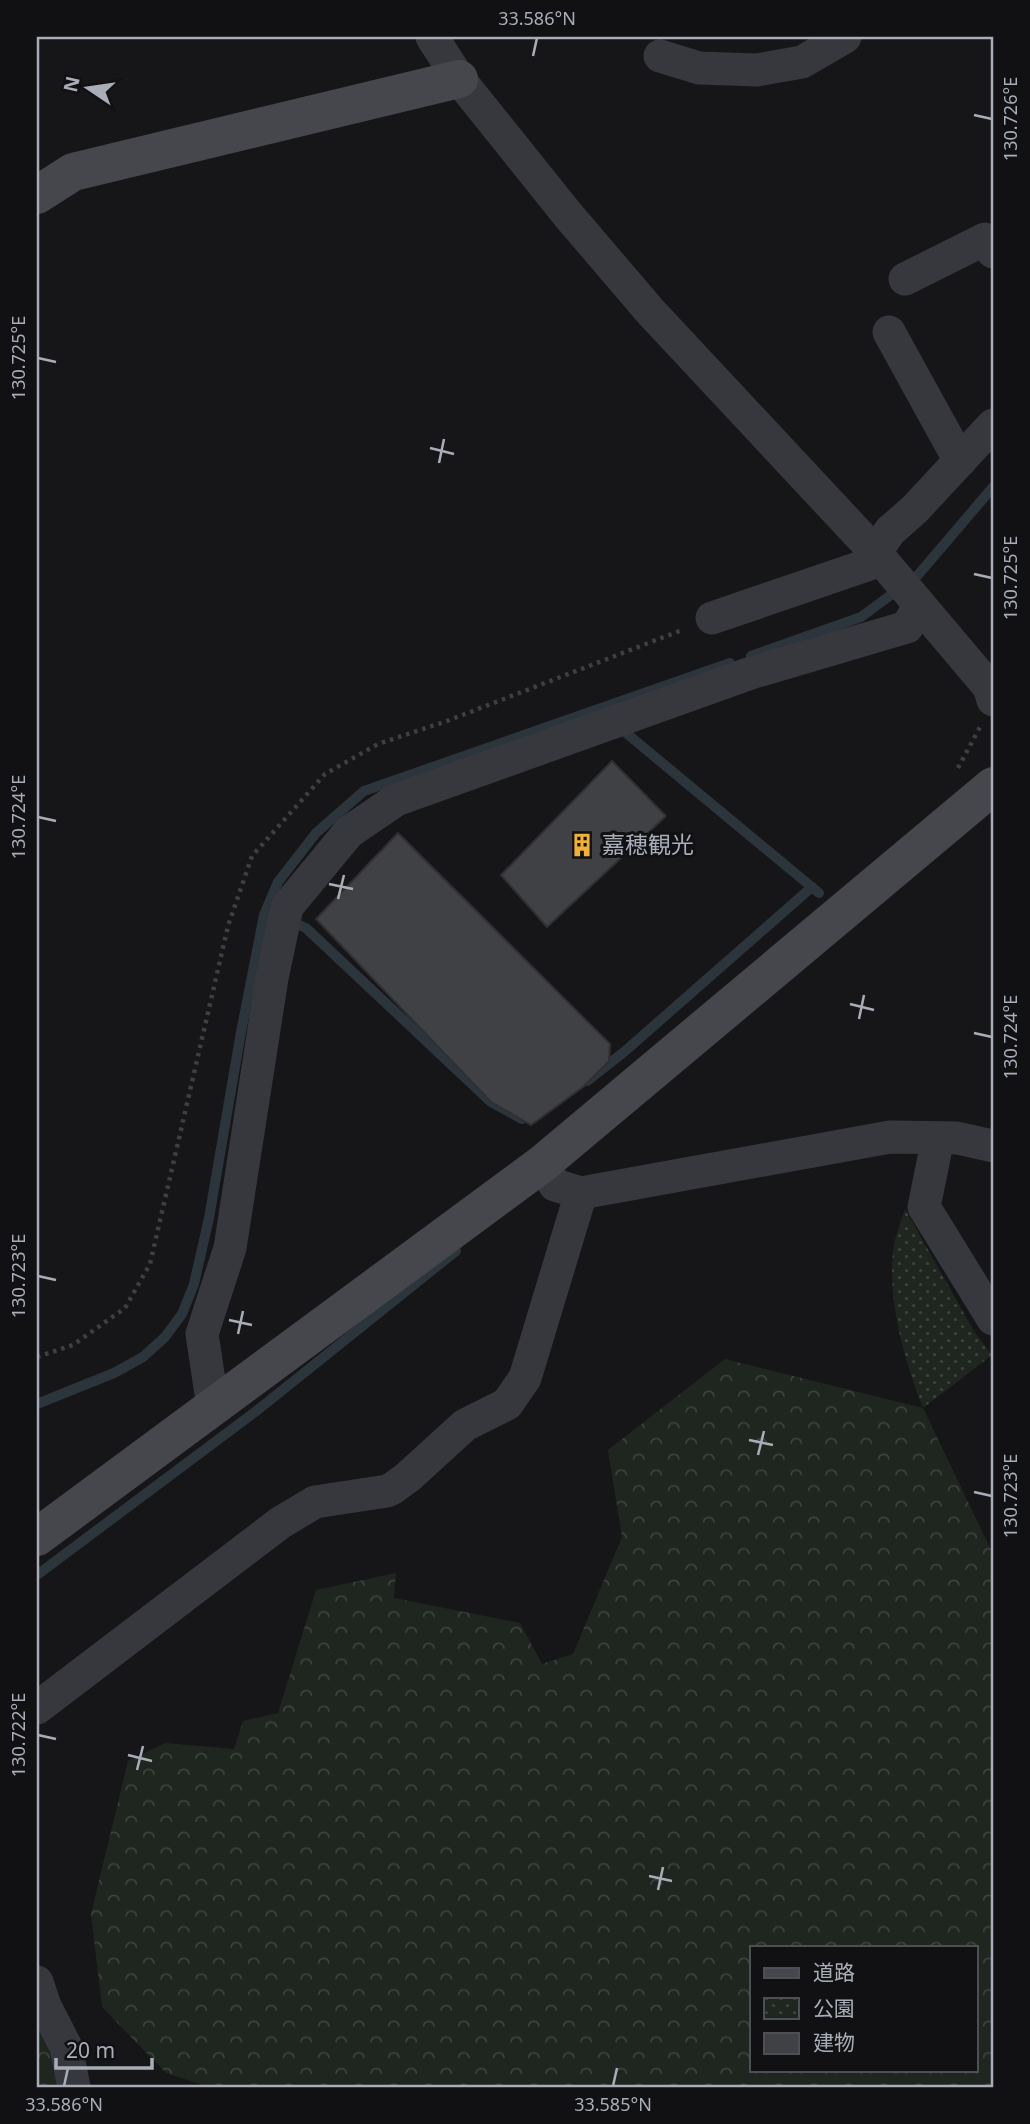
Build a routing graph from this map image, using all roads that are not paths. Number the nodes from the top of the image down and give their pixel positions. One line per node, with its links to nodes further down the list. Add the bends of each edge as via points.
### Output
1 (432, 37): 4 (street)
2 (845, 37): 3 (street, via 803,62 757,70 699,68)
3 (660, 56)
4 (458, 79): 5 (street, via 73,172); 11 (street, via 650,312)
5 (37, 195)
6 (993, 252): 7 (street, via 985,239)
7 (905, 279)
8 (889, 332): 10 (street)
9 (993, 425): 10 (street)
10 (960, 461): 11 (street)
11 (874, 552): 12 (street); 13 (street, via 867,565)
12 (919, 606): 14 (street, via 989,687); 21 (street, via 907,627 751,673 396,800 349,832 288,907 272,978 230,1248 202,1334)
13 (712, 618)
14 (987, 712)
15 (993, 786): 18 (street)
16 (938, 1138): 17 (street); 19 (street, via 890,1138); 20 (street, via 924,1207)
17 (993, 1146)
18 (542, 1164): 19 (street, via 555,1185); 21 (street)
19 (581, 1193): 23 (street, via 525,1378 507,1404 465,1425 387,1491 315,1502 280,1523)
20 (993, 1319)
21 (213, 1407): 22 (street)
22 (37, 1538)
23 (37, 1707)
24 (37, 1982): 25 (street, via 66,2047)
25 (74, 2087)

